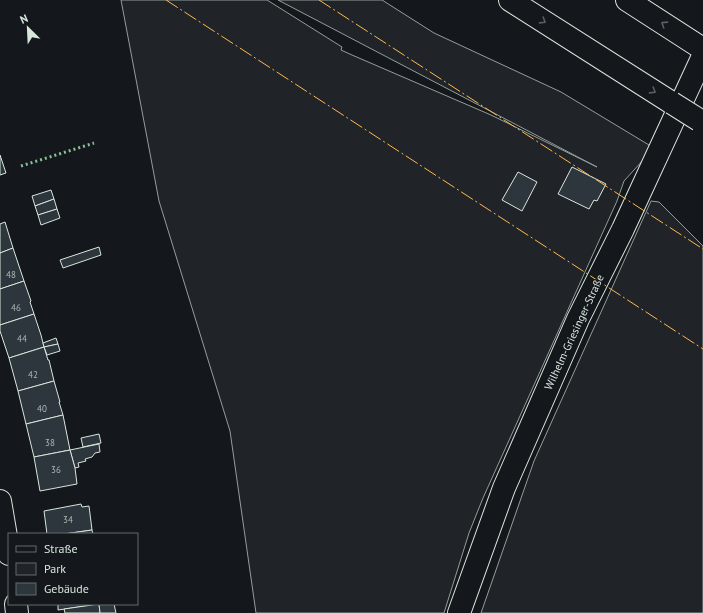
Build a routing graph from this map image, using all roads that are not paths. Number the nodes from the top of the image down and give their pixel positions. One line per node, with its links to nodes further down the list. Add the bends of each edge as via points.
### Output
1 (510, 0): 4 (main road, one-way to 4, bridge)
2 (627, 0): 3 (main road, one-way to 2)
3 (701, 50): 7 (main road, Wilhelm-Griesinger-Straße, via 504,488)
4 (701, 121)
5 (0, 501): 6 (main road)
6 (8, 548)
7 (459, 613)

